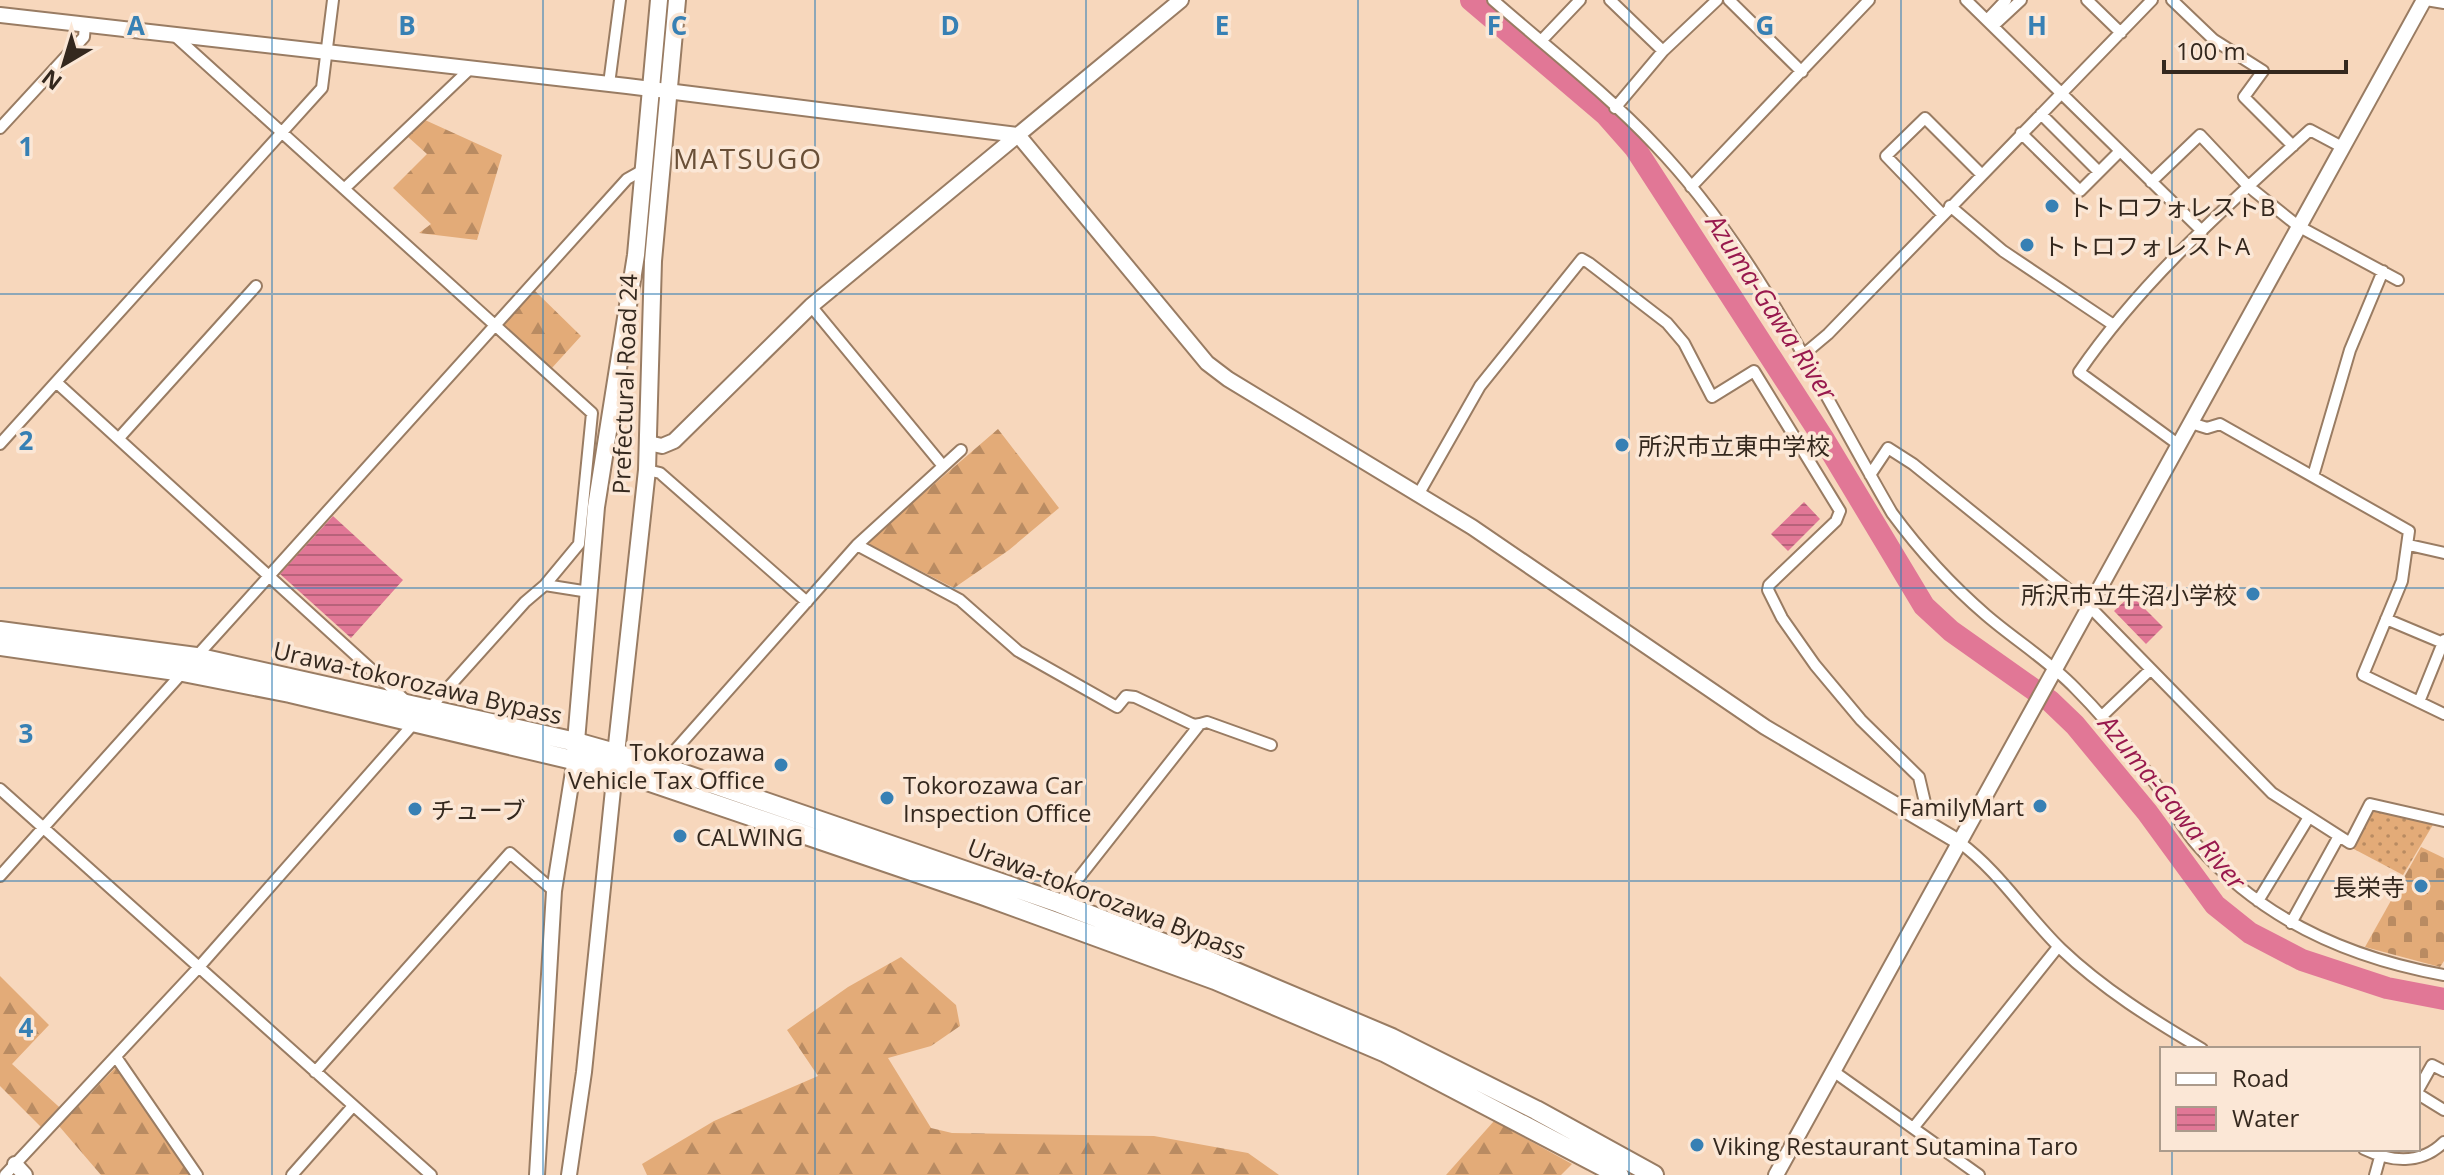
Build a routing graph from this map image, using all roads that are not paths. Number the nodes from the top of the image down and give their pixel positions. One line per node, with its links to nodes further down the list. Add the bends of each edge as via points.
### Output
1 (333, 0): 27 (street)
2 (620, 0): 30 (street)
3 (659, 0): 31 (main road, Prefectural Road 24)
4 (677, 0): 32 (main road, Prefectural Road 24)
5 (1181, 0): 39 (street)
6 (1495, 0): 25 (street)
7 (1580, 0): 25 (street)
8 (1610, 0): 26 (street)
9 (1717, 0): 26 (street)
10 (1729, 0): 29 (street)
11 (1869, 0): 29 (street)
12 (1966, 0): 21 (street)
13 (2006, 0): 21 (street)
14 (2021, 0): 21 (street)
15 (2087, 0): 23 (street)
16 (2152, 0): 23 (street)
17 (2172, 0): 40 (street, via 2214,40 2263,71 2244,97)
18 (2425, 0): 19 (street); 41 (street)
19 (2444, 3)
20 (0, 15): 22 (street)
21 (1990, 23): 33 (street)
22 (85, 25): 24 (street); 36 (street, via 84,37)
23 (2121, 33): 33 (street)
24 (174, 35): 27 (street); 37 (street)
25 (1541, 41): 34 (street)
26 (1663, 51): 34 (street)
27 (327, 54): 28 (street); 37 (street, via 322,88)
28 (471, 68): 30 (street); 49 (street)
29 (1802, 72): 48 (street)
30 (609, 84): 31 (street)
31 (650, 89): 32 (street); 43 (main road, Prefectural Road 24)
32 (668, 93): 39 (street); 63 (main road, Prefectural Road 24, via 653,261)
33 (2060, 93): 35 (street); 42 (street)
34 (1615, 108): 48 (street)
35 (2041, 114): 38 (street); 44 (street)
36 (0, 128)
37 (282, 131): 49 (street); 60 (street)
38 (2021, 133): 44 (street, via 2080,191); 45 (street)
39 (1018, 135): 56 (street); 71 (street, via 1207,363)
40 (2293, 146): 41 (street, via 2315,130); 47 (street)
41 (2342, 147): 51 (street)
42 (2119, 152): 44 (street); 46 (street)
43 (643, 170): 57 (street, via 627,179); 77 (main road, Prefectural Road 24)
44 (2099, 172)
45 (1981, 174): 50 (street); 50 (street, via 1925,118 1886,156)
46 (2151, 182): 47 (street, via 2200,135); 52 (street)
47 (2248, 186): 51 (street); 52 (street)
48 (1691, 187): 59 (street)
49 (345, 188): 57 (street)
50 (1946, 210): 58 (street); 59 (street)
51 (2298, 226): 53 (street); 61 (street)
52 (2202, 231): 58 (street)
53 (2383, 271): 54 (street); 70 (street, via 2350,350)
54 (2398, 280)
55 (256, 286): 62 (street)
56 (811, 306): 63 (street, via 674,441 662,446); 67 (street)
57 (495, 322): 75 (street); 76 (street, via 592,413 579,544)
58 (2112, 324): 65 (street, via 2079,372)
59 (1803, 355): 69 (street)
60 (56, 382): 62 (street); 64 (street)
61 (2191, 423): 65 (street); 70 (street, via 2207,428 2220,424)
62 (119, 438): 75 (street)
63 (648, 443): 68 (main road, Prefectural Road 24)
64 (0, 444)
65 (2179, 445): 79 (street)
66 (961, 450): 67 (street)
67 (943, 466): 72 (street)
68 (647, 470): 78 (street, via 660,473); 95 (main road, Prefectural Road 24)
69 (1870, 475): 79 (street, via 1888,448); 87 (street, via 1919,550)
70 (2313, 476): 73 (street, via 2409,531)
71 (1418, 495): 100 (street, via 1736,708); 100 (street, via 1496,365 1582,259 1589,263 1667,323 1684,343 1712,397 1754,371 1840,511 1768,590 1815,665 1919,777)
72 (857, 545): 78 (street); 92 (street, via 960,600 1018,651 1117,707 1126,696 1135,697)
73 (2409, 545): 74 (street); 80 (street, via 2402,581)
74 (2444, 553)
75 (270, 574): 84 (street); 89 (street)
76 (545, 585): 77 (street); 89 (street)
77 (589, 592): 94 (main road, Prefectural Road 24)
78 (807, 602): 96 (street)
79 (2090, 607): 85 (street); 87 (street)
80 (2386, 619): 82 (street); 88 (street, via 2363,675)
81 (0, 631): 84 (highway, Urawa-tokorozawa Bypass)
82 (2443, 641): 88 (street)
83 (0, 646): 86 (highway, Urawa-tokorozawa Bypass)
84 (196, 657): 89 (highway, Urawa-tokorozawa Bypass)
85 (2149, 671): 91 (street); 98 (street, via 2272,793)
86 (183, 672): 89 (highway, Urawa-tokorozawa Bypass); 101 (street)
87 (2054, 673): 91 (street); 103 (street)
88 (2419, 702): 90 (street)
89 (418, 712): 94 (highway, Urawa-tokorozawa Bypass); 110 (street)
90 (2444, 714)
91 (2102, 716): 106 (street, via 2196,844)
92 (1200, 724): 93 (street); 107 (street)
93 (1271, 745)
94 (575, 750): 95 (highway, Urawa-tokorozawa Bypass); 105 (street)
95 (615, 761): 96 (highway, Urawa-tokorozawa Bypass); 130 (street); 131 (highway, Urawa-tokorozawa Bypass, via 1215,980 1386,1053)
96 (661, 766): 107 (highway, Urawa-tokorozawa Bypass)
97 (0, 789): 101 (street)
98 (2309, 817): 102 (street); 106 (street)
99 (2444, 821): 102 (street, via 2370,804 2350,843)
100 (1930, 824): 103 (street)
101 (44, 828): 104 (street); 110 (street)
102 (2339, 836): 108 (street)
103 (1959, 842): 109 (street, via 1995,872); 114 (street)
104 (0, 876)
105 (554, 891): 116 (street, via 510,853); 129 (street)
106 (2258, 901): 108 (street)
107 (1059, 903): 132 (highway, Urawa-tokorozawa Bypass, via 1392,1038)
108 (2291, 923): 111 (street, via 2360,954)
109 (2058, 947): 112 (street, via 2149,1018); 121 (street)
110 (199, 967): 113 (street); 116 (street)
111 (2444, 975)
112 (2199, 1047)
113 (116, 1057): 125 (street); 126 (street)
114 (1833, 1071): 121 (street); 133 (street)
115 (2444, 1071): 117 (street, via 2432,1065)
116 (315, 1072): 119 (street)
117 (2420, 1088)
118 (2420, 1093): 120 (street)
119 (353, 1106): 127 (street); 128 (street)
120 (2444, 1110)
121 (1914, 1127): 134 (street)
122 (2444, 1142): 124 (street, via 2420,1158)
123 (2368, 1151): 124 (street)
124 (2380, 1157): 135 (street)
125 (15, 1171)
126 (197, 1175)
127 (292, 1175)
128 (431, 1175)
129 (537, 1175)
130 (569, 1175)
131 (1619, 1175)
132 (1654, 1175)
133 (1776, 1175)
134 (1979, 1175)
135 (2375, 1175)

